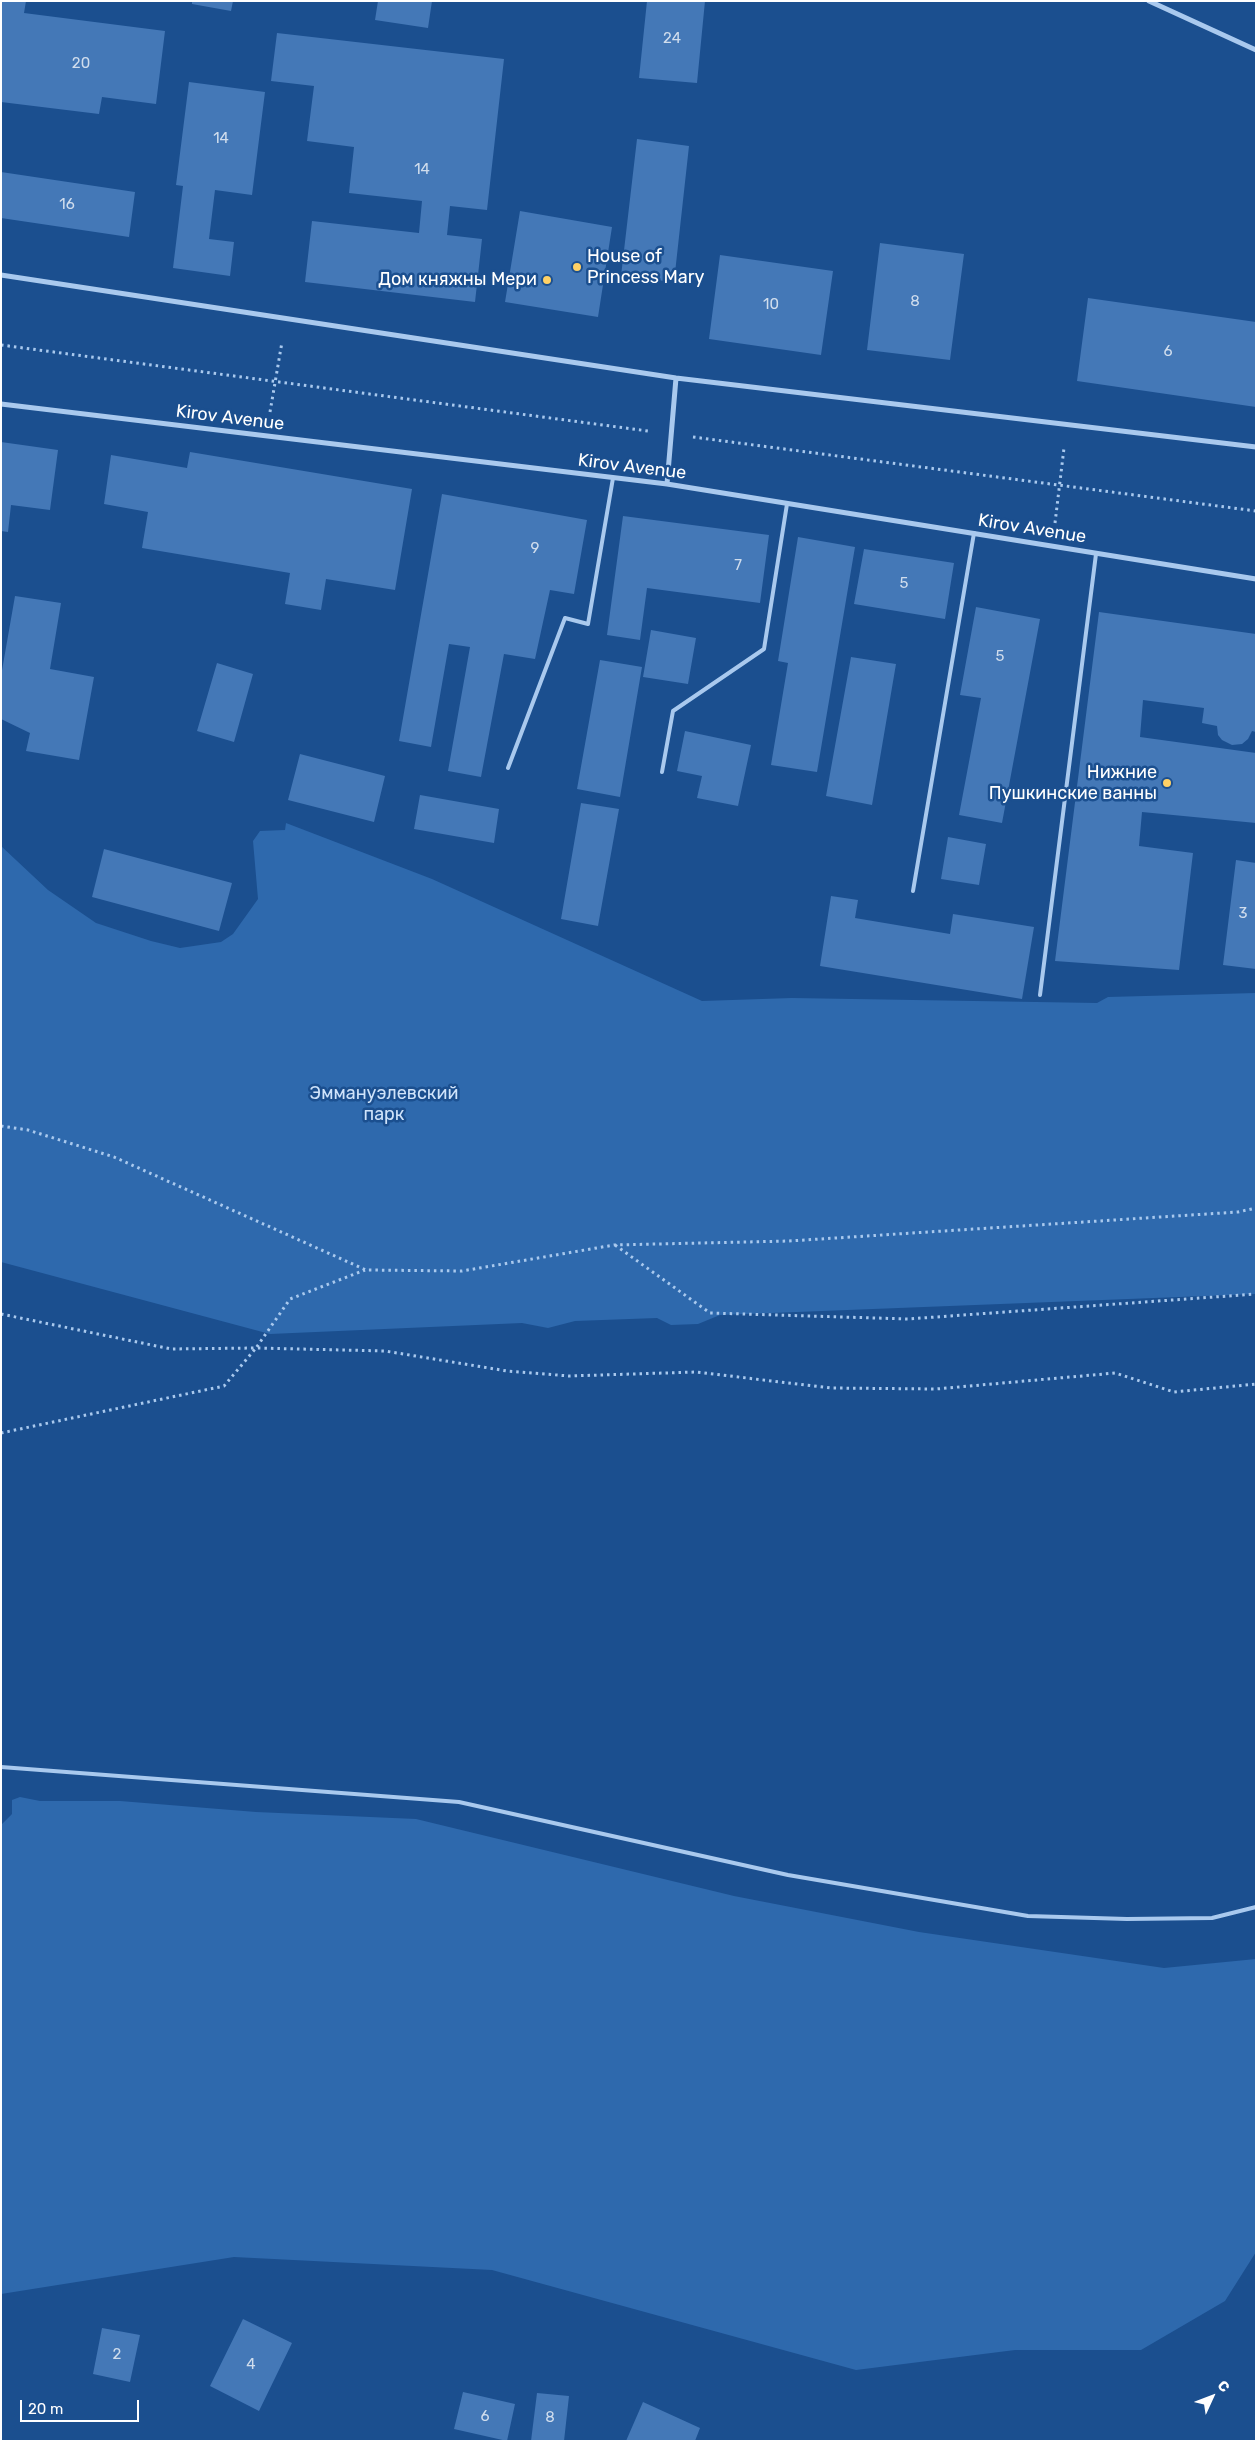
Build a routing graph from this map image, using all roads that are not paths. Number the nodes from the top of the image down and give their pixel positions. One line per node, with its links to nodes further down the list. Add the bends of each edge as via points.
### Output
1 (1149, 1): 2 (street)
2 (1256, 50)
3 (1, 275): 4 (street)
4 (676, 378): 6 (street); 8 (street)
5 (1, 404): 7 (street, Kirov Avenue)
6 (1256, 447)
7 (613, 478): 8 (street, Kirov Avenue); 13 (lane, via 588,624 565,618)
8 (667, 484): 9 (street, Kirov Avenue)
9 (787, 504): 10 (street, Kirov Avenue); 14 (lane, via 764,649 673,711)
10 (974, 534): 11 (street, Kirov Avenue); 15 (lane)
11 (1096, 554): 12 (street, Kirov Avenue); 16 (lane)
12 (1256, 579)
13 (508, 768)
14 (662, 772)
15 (914, 891)
16 (1040, 995)
17 (1, 1767): 18 (lane, via 459,1802 788,1875 1028,1916 1212,1918)
18 (1256, 1907)

